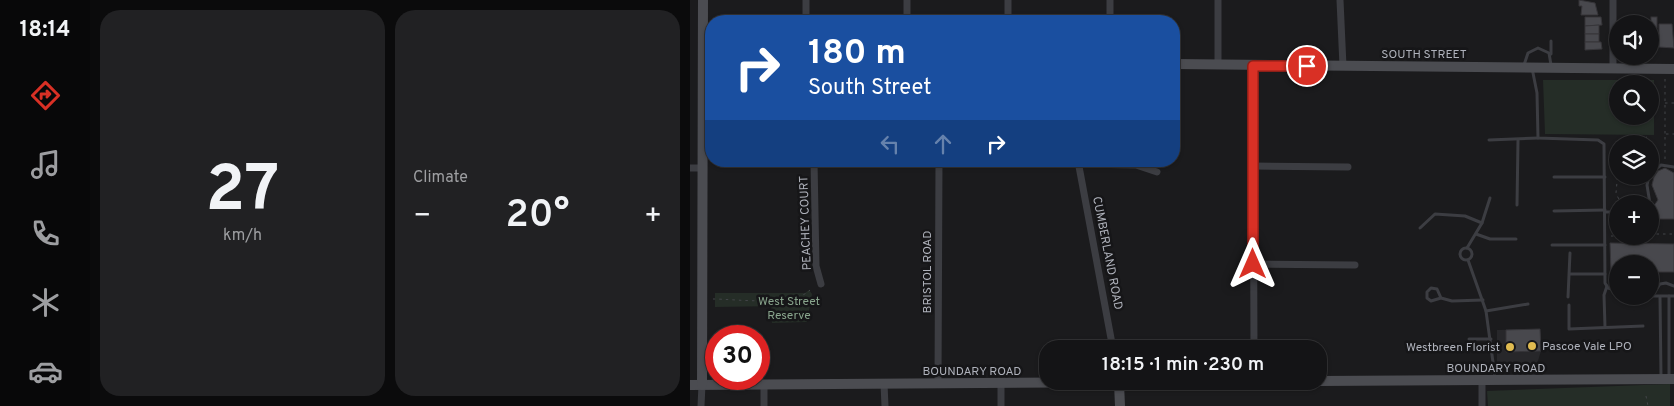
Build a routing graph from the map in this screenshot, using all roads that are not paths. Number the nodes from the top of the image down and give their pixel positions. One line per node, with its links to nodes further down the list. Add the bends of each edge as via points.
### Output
1 (703, 0): 13 (main road)
2 (806, 0): 9 (street)
3 (907, 0): 10 (street)
4 (1008, 0): 11 (street)
5 (1110, 0): 12 (street)
6 (1218, 0): 17 (street)
7 (1340, 0): 19 (street)
8 (1613, 0): 22 (street)
9 (806, 15)
10 (907, 15)
11 (1008, 15)
12 (1110, 15)
13 (705, 30)
14 (1551, 41): 15 (lane)
15 (1551, 57): 20 (lane, via 1543,48 1531,50); 21 (lane)
16 (1180, 64): 17 (main road, SOUTH STREET)
17 (1218, 65): 18 (main road, SOUTH STREET)
18 (1253, 66): 19 (main road, SOUTH STREET); 28 (street)
19 (1343, 66): 20 (main road, SOUTH STREET)
20 (1528, 68): 21 (main road, SOUTH STREET); 25 (lane, via 1537,93)
21 (1551, 68): 22 (main road, SOUTH STREET)
22 (1613, 68): 23 (main road, SOUTH STREET)
23 (1674, 69)
24 (705, 114): 37 (main road)
25 (1538, 138): 27 (lane); 40 (lane, via 1603,142)
26 (1489, 140): 27 (lane)
27 (1518, 140): 42 (lane)
28 (1253, 166): 34 (street); 55 (street)
29 (1659, 166): 35 (lane, via 1665,164)
30 (814, 167): 59 (street, PEACHEY COURT, via 816,266)
31 (939, 167): 85 (street, BRISTOL ROAD)
32 (1079, 167): 76 (street, CUMBERLAND ROAD)
33 (1144, 167): 38 (street)
34 (1348, 167)
35 (1674, 167)
36 (690, 168): 37 (street)
37 (703, 168): 86 (main road)
38 (1157, 172)
39 (1554, 177): 40 (lane)
40 (1605, 177): 44 (lane)
41 (1490, 198): 46 (lane)
42 (1517, 205)
43 (1554, 211): 44 (lane)
44 (1605, 211): 45 (lane); 50 (lane)
45 (1609, 211)
46 (1482, 224): 47 (lane, via 1465,216 1435,214); 48 (lane)
47 (1420, 228)
48 (1476, 234): 49 (lane, via 1490,239); 52 (lane)
49 (1516, 239)
50 (1605, 244): 51 (lane); 58 (lane)
51 (1552, 245)
52 (1468, 248): 54 (lane, via 1472,254); 54 (lane, via 1462,249 1459,255 1462,260)
53 (1570, 253): 57 (lane)
54 (1468, 260): 68 (lane)
55 (1253, 264): 56 (street); 77 (street)
56 (1355, 265)
57 (1570, 274): 58 (lane); 66 (lane)
58 (1605, 274): 61 (lane)
59 (821, 284)
60 (1659, 285): 62 (lane, via 1666,283)
61 (1607, 286): 73 (lane)
62 (1674, 286)
63 (1662, 296): 64 (lane); 78 (lane)
64 (1669, 296): 65 (lane); 78 (lane)
65 (1674, 296)
66 (1568, 297)
67 (1441, 298): 67 (lane, via 1428,300 1427,292 1431,288 1437,289); 68 (lane)
68 (1483, 300): 71 (lane)
69 (1528, 304): 71 (lane)
70 (1569, 305): 73 (lane, via 1569,328)
71 (1486, 311): 75 (lane)
72 (1644, 326): 73 (lane)
73 (1604, 327)
74 (1468, 339): 75 (lane)
75 (1492, 339): 81 (lane)
76 (1111, 340)
77 (1254, 340)
78 (1668, 379): 81 (main road, BOUNDARY ROAD)
79 (1482, 380): 80 (main road, BOUNDARY ROAD); 81 (main road, BOUNDARY ROAD); 96 (street)
80 (1327, 381)
81 (1495, 381)
82 (1001, 383): 83 (main road, BOUNDARY ROAD); 85 (main road, BOUNDARY ROAD); 94 (street)
83 (1039, 383)
84 (884, 384): 85 (main road, BOUNDARY ROAD); 87 (main road, BOUNDARY ROAD); 93 (street)
85 (938, 384)
86 (702, 385): 88 (main road, BOUNDARY ROAD); 91 (street)
87 (770, 385)
88 (690, 386)
89 (764, 390): 92 (street)
90 (1119, 390): 95 (main road)
91 (701, 406)
92 (764, 406)
93 (884, 406)
94 (1001, 406)
95 (1120, 406)
96 (1482, 406)

